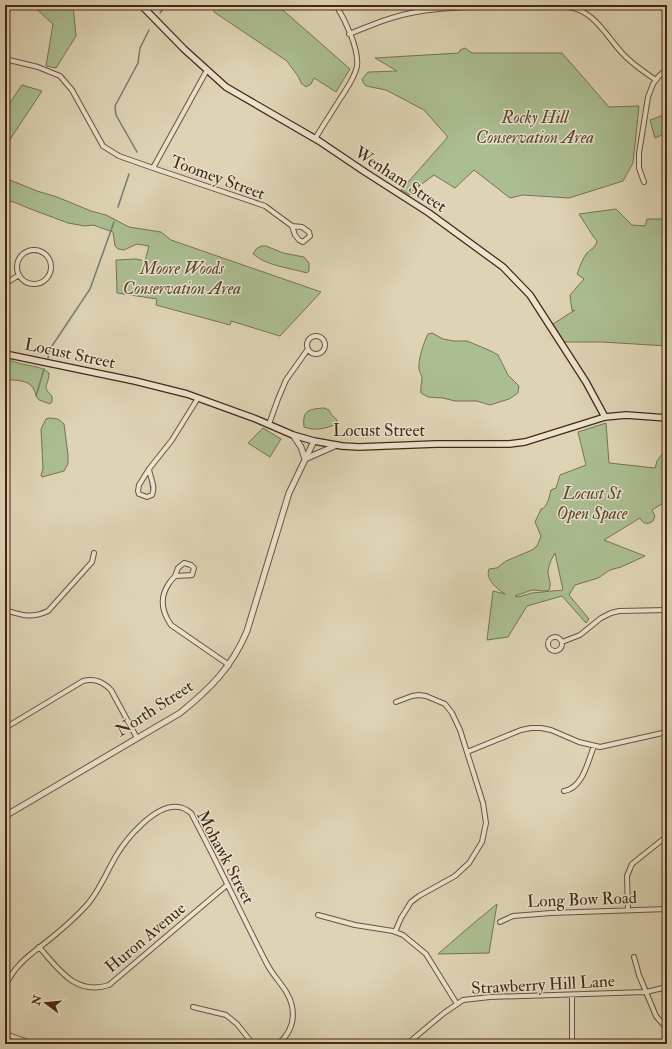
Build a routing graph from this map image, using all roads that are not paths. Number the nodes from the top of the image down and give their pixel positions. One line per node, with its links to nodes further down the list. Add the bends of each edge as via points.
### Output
1 (141, 5): 6 (main road, Wenham Street)
2 (336, 5): 3 (street)
3 (349, 34): 7 (street, via 385,19 416,12 560,6 585,13 634,65); 8 (street, via 357,58 355,73)
4 (5, 59): 9 (street, Toomey Street, via 38,67 60,76 72,90 103,146 119,156)
5 (667, 69): 7 (street)
6 (207, 70): 8 (main road, Wenham Street, via 226,87); 9 (street)
7 (656, 80): 10 (street, via 648,96 639,153 639,168)
8 (315, 139): 17 (main road, Wenham Street, via 429,213 503,267 519,282 586,382)
9 (153, 168): 11 (street, Toomey Street, via 265,206)
10 (644, 182)
11 (292, 226): 11 (street, Toomey Street, via 308,230 310,236 303,242 299,240)
12 (19, 275): 12 (street, via 30,284 44,280 50,268 48,258 33,250 22,254 17,264); 13 (street)
13 (5, 284)
14 (308, 349): 14 (street, via 318,354 323,351 324,341 315,336 307,344); 19 (street, via 286,380)
15 (5, 354): 16 (main road, Locust Street, via 135,381)
16 (198, 398): 19 (main road, Locust Street); 24 (street, via 172,440)
17 (605, 417): 18 (main road, Locust Street, via 626,415); 22 (main road, Locust Street, via 525,442 509,444 359,447)
18 (667, 418)
19 (269, 424): 20 (main road, Locust Street)
20 (293, 435): 21 (main road, Locust Street); 23 (street)
21 (314, 441): 22 (main road, Locust Street); 23 (street, North Street)
22 (337, 445): 23 (street)
23 (305, 459): 30 (street, North Street, via 288,493 247,631)
24 (149, 469): 24 (street, via 138,488 139,494 147,497 154,492)
25 (94, 553): 27 (street, via 92,562 48,612 31,616)
26 (176, 576): 26 (street, via 192,575 194,568 184,563 178,568); 30 (street, via 170,581 162,597 163,612 167,619 171,625)
27 (5, 610)
28 (667, 610): 29 (street, via 611,613 580,635)
29 (562, 642)
30 (229, 665): 34 (street, North Street, via 201,697)
31 (396, 702): 36 (street, via 419,695 445,704 458,723)
32 (5, 728): 34 (street, via 83,681 92,679 111,690)
33 (667, 732): 35 (street, via 600,747)
34 (137, 738): 38 (street, North Street)
35 (594, 746): 36 (street, via 551,730 531,728); 37 (street, via 579,781 570,790)
36 (467, 752): 45 (street, via 486,816 482,842 473,858 455,876 411,902)
37 (564, 791)
38 (5, 816)
39 (667, 836): 42 (street, via 632,864 627,876)
40 (227, 885): 46 (street, Huron Avenue, via 108,985 99,988 82,986 65,976); 46 (street, Mohawk Street, via 191,814 184,809 170,807 147,820 131,836 87,905); 58 (street, Mohawk Street, via 268,967 290,998 290,1031)
41 (667, 909): 42 (street, Long Bow Road)
42 (628, 910): 44 (street, Long Bow Road, via 513,916)
43 (318, 915): 45 (street)
44 (500, 922)
45 (396, 932): 52 (street, via 426,954)
46 (39, 947): 48 (street, Mohawk Street, via 16,968)
47 (634, 957): 50 (street)
48 (5, 987)
49 (667, 987): 50 (street, Strawberry Hill Lane)
50 (646, 992): 51 (street, Strawberry Hill Lane); 54 (street, via 656,1016)
51 (572, 995): 52 (street, Strawberry Hill Lane, via 473,999 463,1000); 60 (street)
52 (457, 1004): 59 (street, Strawberry Hill Lane)
53 (193, 1007): 57 (street, via 226,1015)
54 (667, 1029)
55 (5, 1034): 56 (street)
56 (34, 1044)
57 (253, 1044)
58 (278, 1044)
59 (407, 1044)
60 (572, 1044)

